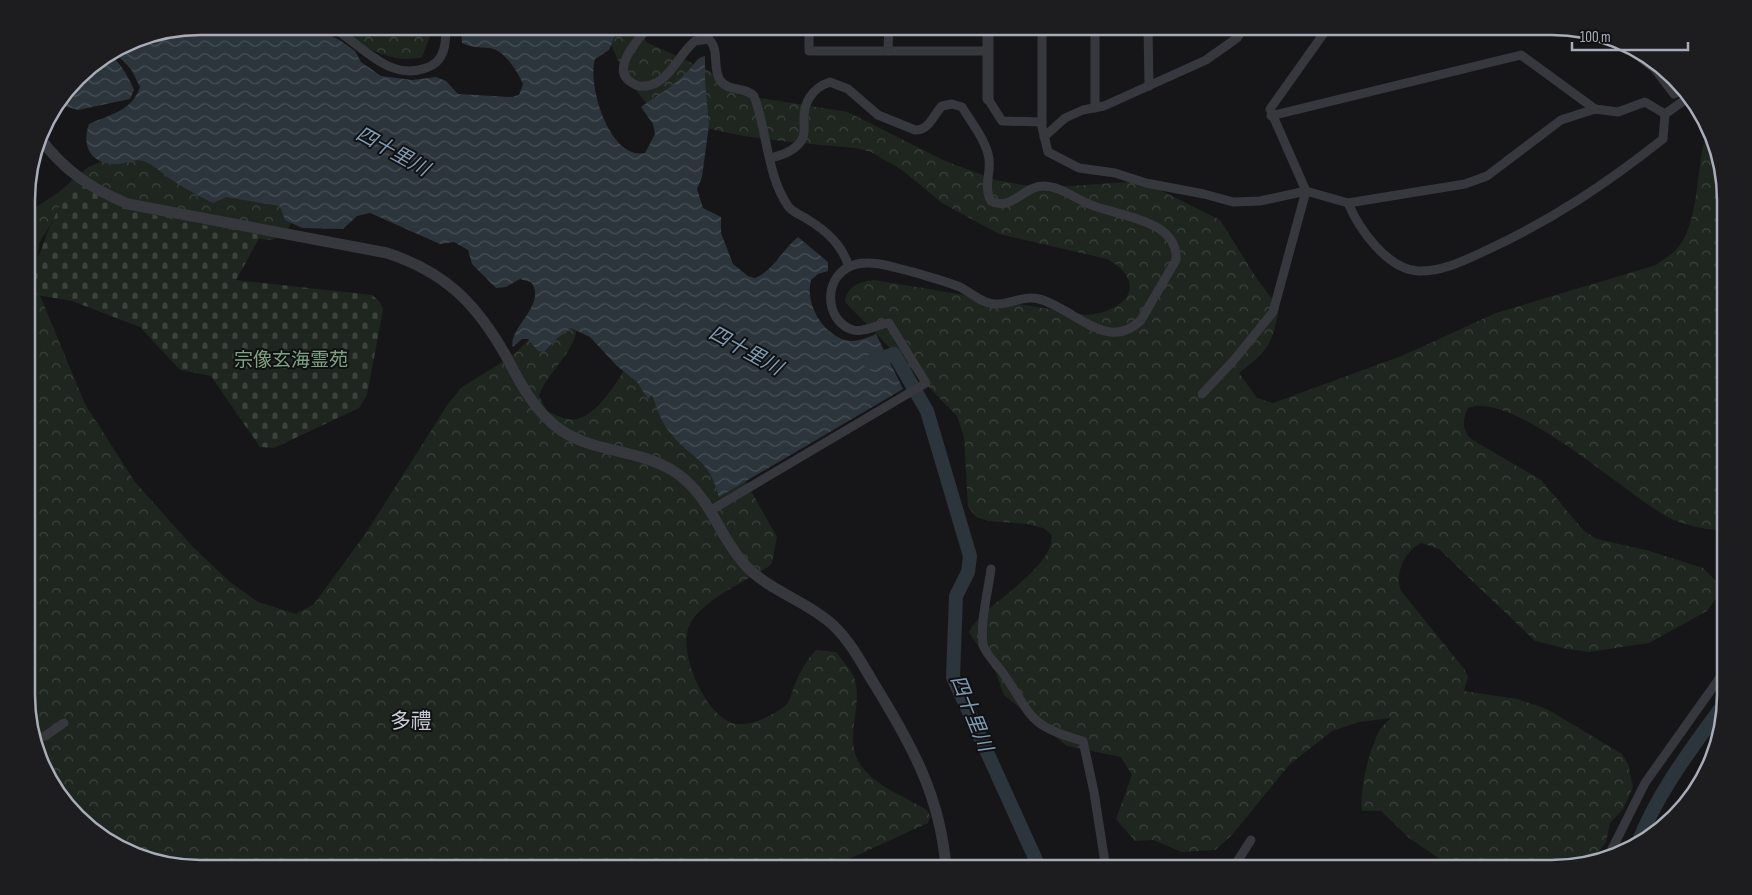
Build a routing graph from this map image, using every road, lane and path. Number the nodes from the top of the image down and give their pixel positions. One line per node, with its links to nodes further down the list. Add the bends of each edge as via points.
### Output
1 (342, 35): 2 (street, via 385,66 408,71 437,63 444,51)
2 (445, 35)
3 (642, 35): 26 (street, via 625,60 624,73 630,82 642,86 655,83 669,72 695,41 709,40 716,53 720,80 729,87 749,90 754,96)
4 (809, 35): 12 (street, via 809,51)
5 (889, 35): 12 (street)
6 (988, 35): 13 (street)
7 (1042, 35): 23 (street)
8 (1095, 35): 19 (street)
9 (1148, 35): 15 (street)
10 (1240, 35): 15 (street, via 1206,60)
11 (1323, 35): 22 (street, via 1270,110)
12 (888, 51): 13 (street)
13 (988, 51): 17 (street)
14 (1660, 76): 16 (street, via 1674,94)
15 (1149, 86): 19 (street)
16 (1677, 93)
17 (988, 99): 23 (street, via 1002,121)
18 (1683, 101): 21 (street)
19 (1094, 108): 24 (street, via 1065,118)
20 (1596, 109): 21 (street, via 1618,112 1646,102); 22 (street, via 1521,55); 28 (street, via 1560,120 1487,176 1465,184)
21 (1664, 114): 28 (street, via 1663,139 1627,168 1534,228 1457,264 1417,271 1402,266 1370,240)
22 (1271, 116): 27 (street)
23 (1042, 122): 24 (street)
24 (1044, 137): 27 (street, via 1048,152 1071,165 1233,202 1260,201)
25 (45, 145): 31 (street, via 79,178 128,204 386,253 431,271 473,306 534,405 554,425 585,443 660,464 691,485)
26 (771, 158): 29 (street, via 772,169 790,209 836,241 845,253); 29 (street, via 790,151 803,138 807,100 816,89 830,82 848,89 878,115 915,130 927,126 942,106 957,104 962,107 988,153 987,190 991,201 1007,204 1035,188 1053,187 1090,205 1146,221 1167,236 1177,252 1173,267 1147,313 1135,326 1116,333 1090,326 1058,306 1038,299 1027,297 995,304 958,287 893,267 866,263)
27 (1306, 191): 28 (street); 30 (street, via 1273,312)
28 (1348, 203)
29 (849, 267): 31 (street, via 831,286 830,302 838,318 855,331 889,323 926,383)
30 (1202, 394)
31 (711, 510): 38 (street, via 736,552 758,578 831,623 853,650 920,763 933,797)
32 (991, 569): 39 (street, via 983,647 1026,711 1042,727 1083,741)
33 (1717, 682): 37 (street, via 1645,783)
34 (64, 722): 35 (street)
35 (41, 737)
36 (1251, 840): 40 (street)
37 (1612, 848)
38 (945, 860)
39 (1105, 860)
40 (1238, 860)

